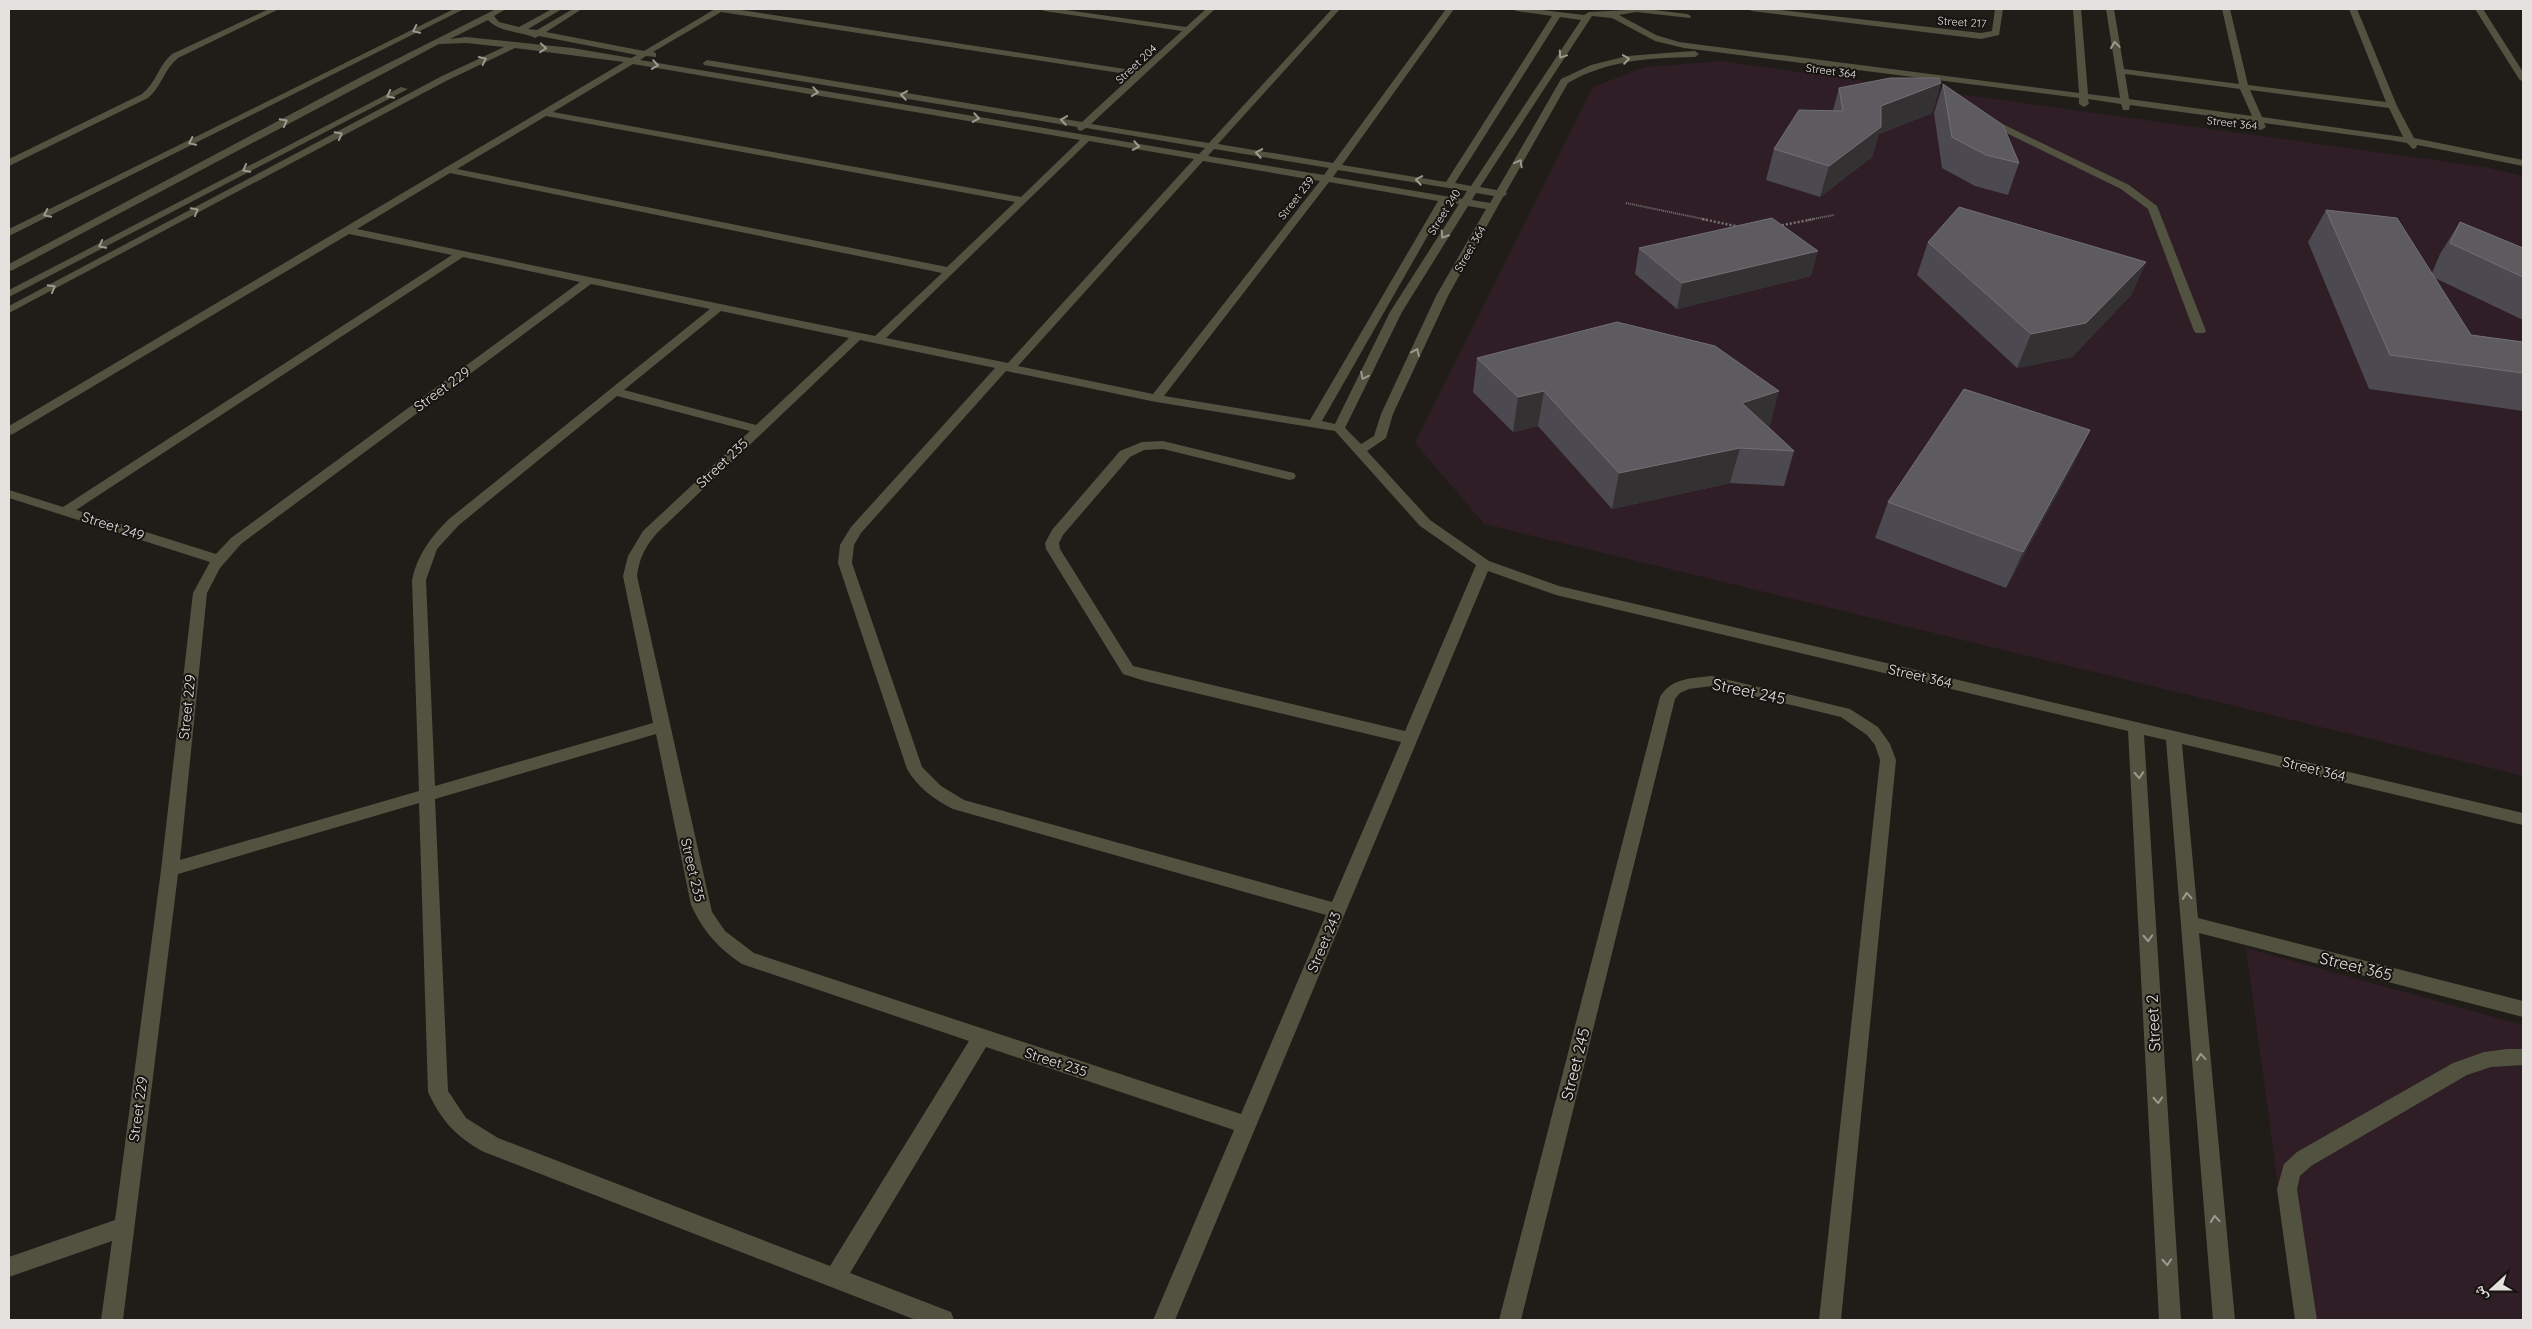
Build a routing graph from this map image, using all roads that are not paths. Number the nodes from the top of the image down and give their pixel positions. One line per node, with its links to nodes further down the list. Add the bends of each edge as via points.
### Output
1 (275, 9): 49 (street, via 175,56 161,70 158,85 145,96)
2 (460, 9): 63 (street, one-way to 63)
3 (502, 9): 21 (street)
4 (558, 9): 24 (street)
5 (578, 9): 26 (street)
6 (720, 9): 30 (street); 33 (street)
7 (1044, 9): 25 (street)
8 (1211, 9): 25 (street, Street 204)
9 (1336, 9): 46 (street)
10 (1450, 9): 51 (street, Street 239)
11 (1516, 9): 20 (street)
12 (1752, 9): 13 (street, Street 217, via 1981,36 1996,33)
13 (1999, 9)
14 (2078, 9): 36 (street)
15 (2110, 9): 32 (street, one-way to 15)
16 (2226, 9): 35 (street)
17 (2353, 9): 38 (street)
18 (2479, 9): 34 (street)
19 (1608, 11): 22 (street); 23 (street, via 1636,10); 36 (street, Street 364, via 1651,37 1666,42)
20 (1557, 15): 22 (street); 55 (street)
21 (489, 16): 24 (street, via 496,24); 27 (street)
22 (1587, 16): 56 (street, Street 240, one-way to 56)
23 (1687, 16)
24 (521, 30): 26 (street); 28 (street)
25 (1189, 30): 33 (street, Street 204)
26 (539, 32): 29 (street); 30 (street)
27 (437, 42): 28 (street); 65 (street, one-way to 27)
28 (496, 43): 29 (street); 68 (street, one-way to 68, via 308,137)
29 (514, 45): 31 (street, one-way to 31); 70 (street, one-way to 29, via 443,79)
30 (644, 53): 31 (street); 41 (street, one-way to 30)
31 (631, 61): 39 (street); 43 (street, one-way to 43)
32 (2118, 71): 35 (street); 37 (street)
33 (1142, 74): 41 (street, Street 204)
34 (2523, 79)
35 (2244, 88): 38 (street); 42 (street)
36 (2083, 100): 37 (street, Street 364); 57 (street, Street 364, one-way to 36, via 1564,81 1574,74 1631,58 1669,55 1728,57)
37 (2125, 105): 42 (street, Street 364)
38 (2392, 106): 45 (street)
39 (545, 113): 52 (street); 59 (street)
40 (1973, 113): 71 (street, via 2146,201 2156,213)
41 (1086, 124): 43 (street, Street 204); 46 (street)
42 (2259, 124): 45 (street, Street 364); 47 (street, Street 364)
43 (1075, 134): 44 (street)
44 (1088, 137): 48 (street, one-way to 48); 59 (street)
45 (2410, 140): 47 (street); 50 (street, Street 364)
46 (1213, 145): 48 (street); 51 (street, one-way to 46)
47 (2415, 150): 53 (street, Street 364, via 2486,161)
48 (1202, 157): 54 (street); 74 (street)
49 (9, 163)
50 (2523, 163)
51 (1336, 166): 54 (street, Street 239); 55 (street, one-way to 51)
52 (448, 170): 62 (street); 66 (street)
53 (2523, 171)
54 (1327, 178): 58 (street); 76 (street, Street 239)
55 (1449, 186): 56 (street)
56 (1473, 190): 57 (street); 60 (street, Street 240)
57 (1502, 194): 61 (street, Street 364)
58 (1444, 199): 60 (street); 77 (street)
59 (1023, 200): 66 (street)
60 (1464, 203): 61 (street); 78 (street, Street 240, one-way to 78, via 1396,312)
61 (1494, 207): 81 (street, Street 364, one-way to 61, via 1380,438 1387,414 1442,296)
62 (347, 230): 64 (street); 80 (street)
63 (9, 232)
64 (461, 254): 67 (street); 84 (street)
65 (9, 268)
66 (950, 271): 73 (street)
67 (589, 280): 69 (street); 85 (street, Street 229, via 236,541)
68 (9, 294)
69 (719, 307): 72 (street); 75 (street)
70 (9, 310)
71 (2200, 331)
72 (857, 336): 73 (street); 79 (street, Street 235)
73 (878, 340): 74 (street)
74 (1007, 367): 76 (street); 94 (street, via 856,530 844,551 845,563 915,769 943,797 960,804)
75 (616, 392): 79 (street); 91 (street, via 454,522 424,558 418,580)
76 (1156, 398): 77 (street)
77 (1314, 424): 78 (street)
78 (1339, 428): 81 (street, Street 364)
79 (758, 429): 87 (street, Street 235, via 653,529 631,560 630,576)
80 (9, 431)
81 (1359, 451): 86 (street, Street 364, via 1425,523)
82 (1289, 476): 90 (street, via 1163,445 1142,446 1125,454 1057,533 1053,549 1128,670)
83 (9, 494): 84 (street, Street 249)
84 (67, 510): 85 (street, Street 249)
85 (217, 560): 93 (street, Street 229, via 200,593)
86 (1484, 564): 88 (street, Street 364, via 1556,590); 90 (street, Street 243)
87 (662, 726): 91 (street); 97 (street, Street 235, via 700,905 709,926 726,945 748,959)
88 (2136, 727): 89 (street, Street 364); 108 (street, Street 2, one-way to 108)
89 (2173, 735): 92 (street, Street 364); 95 (street, one-way to 89)
90 (1410, 738): 94 (street, Street 243)
91 (426, 795): 93 (street); 102 (street, via 436,1067 438,1092 448,1115 466,1133 491,1145)
92 (2523, 820)
93 (170, 870): 100 (street, Street 229)
94 (1337, 911): 99 (street, Street 243)
95 (2190, 924): 96 (street, Street 365); 109 (street, one-way to 95)
96 (2523, 1008)
97 (982, 1037): 99 (street, Street 235); 102 (street)
98 (2523, 1057): 110 (street, via 2500,1056 2460,1069 2304,1159 2291,1171 2287,1190)
99 (1247, 1125): 105 (street, Street 243)
100 (122, 1227): 101 (street); 103 (street, Street 229)
101 (9, 1267)
102 (835, 1278): 104 (street)
103 (112, 1320)
104 (943, 1320)
105 (1164, 1320)
106 (1510, 1320): 107 (street, Street 245, via 1668,696 1686,684 1712,681 1845,713 1876,733 1885,746 1888,760)
107 (1830, 1320)
108 (2170, 1320)
109 (2224, 1320)
110 (2306, 1320)

